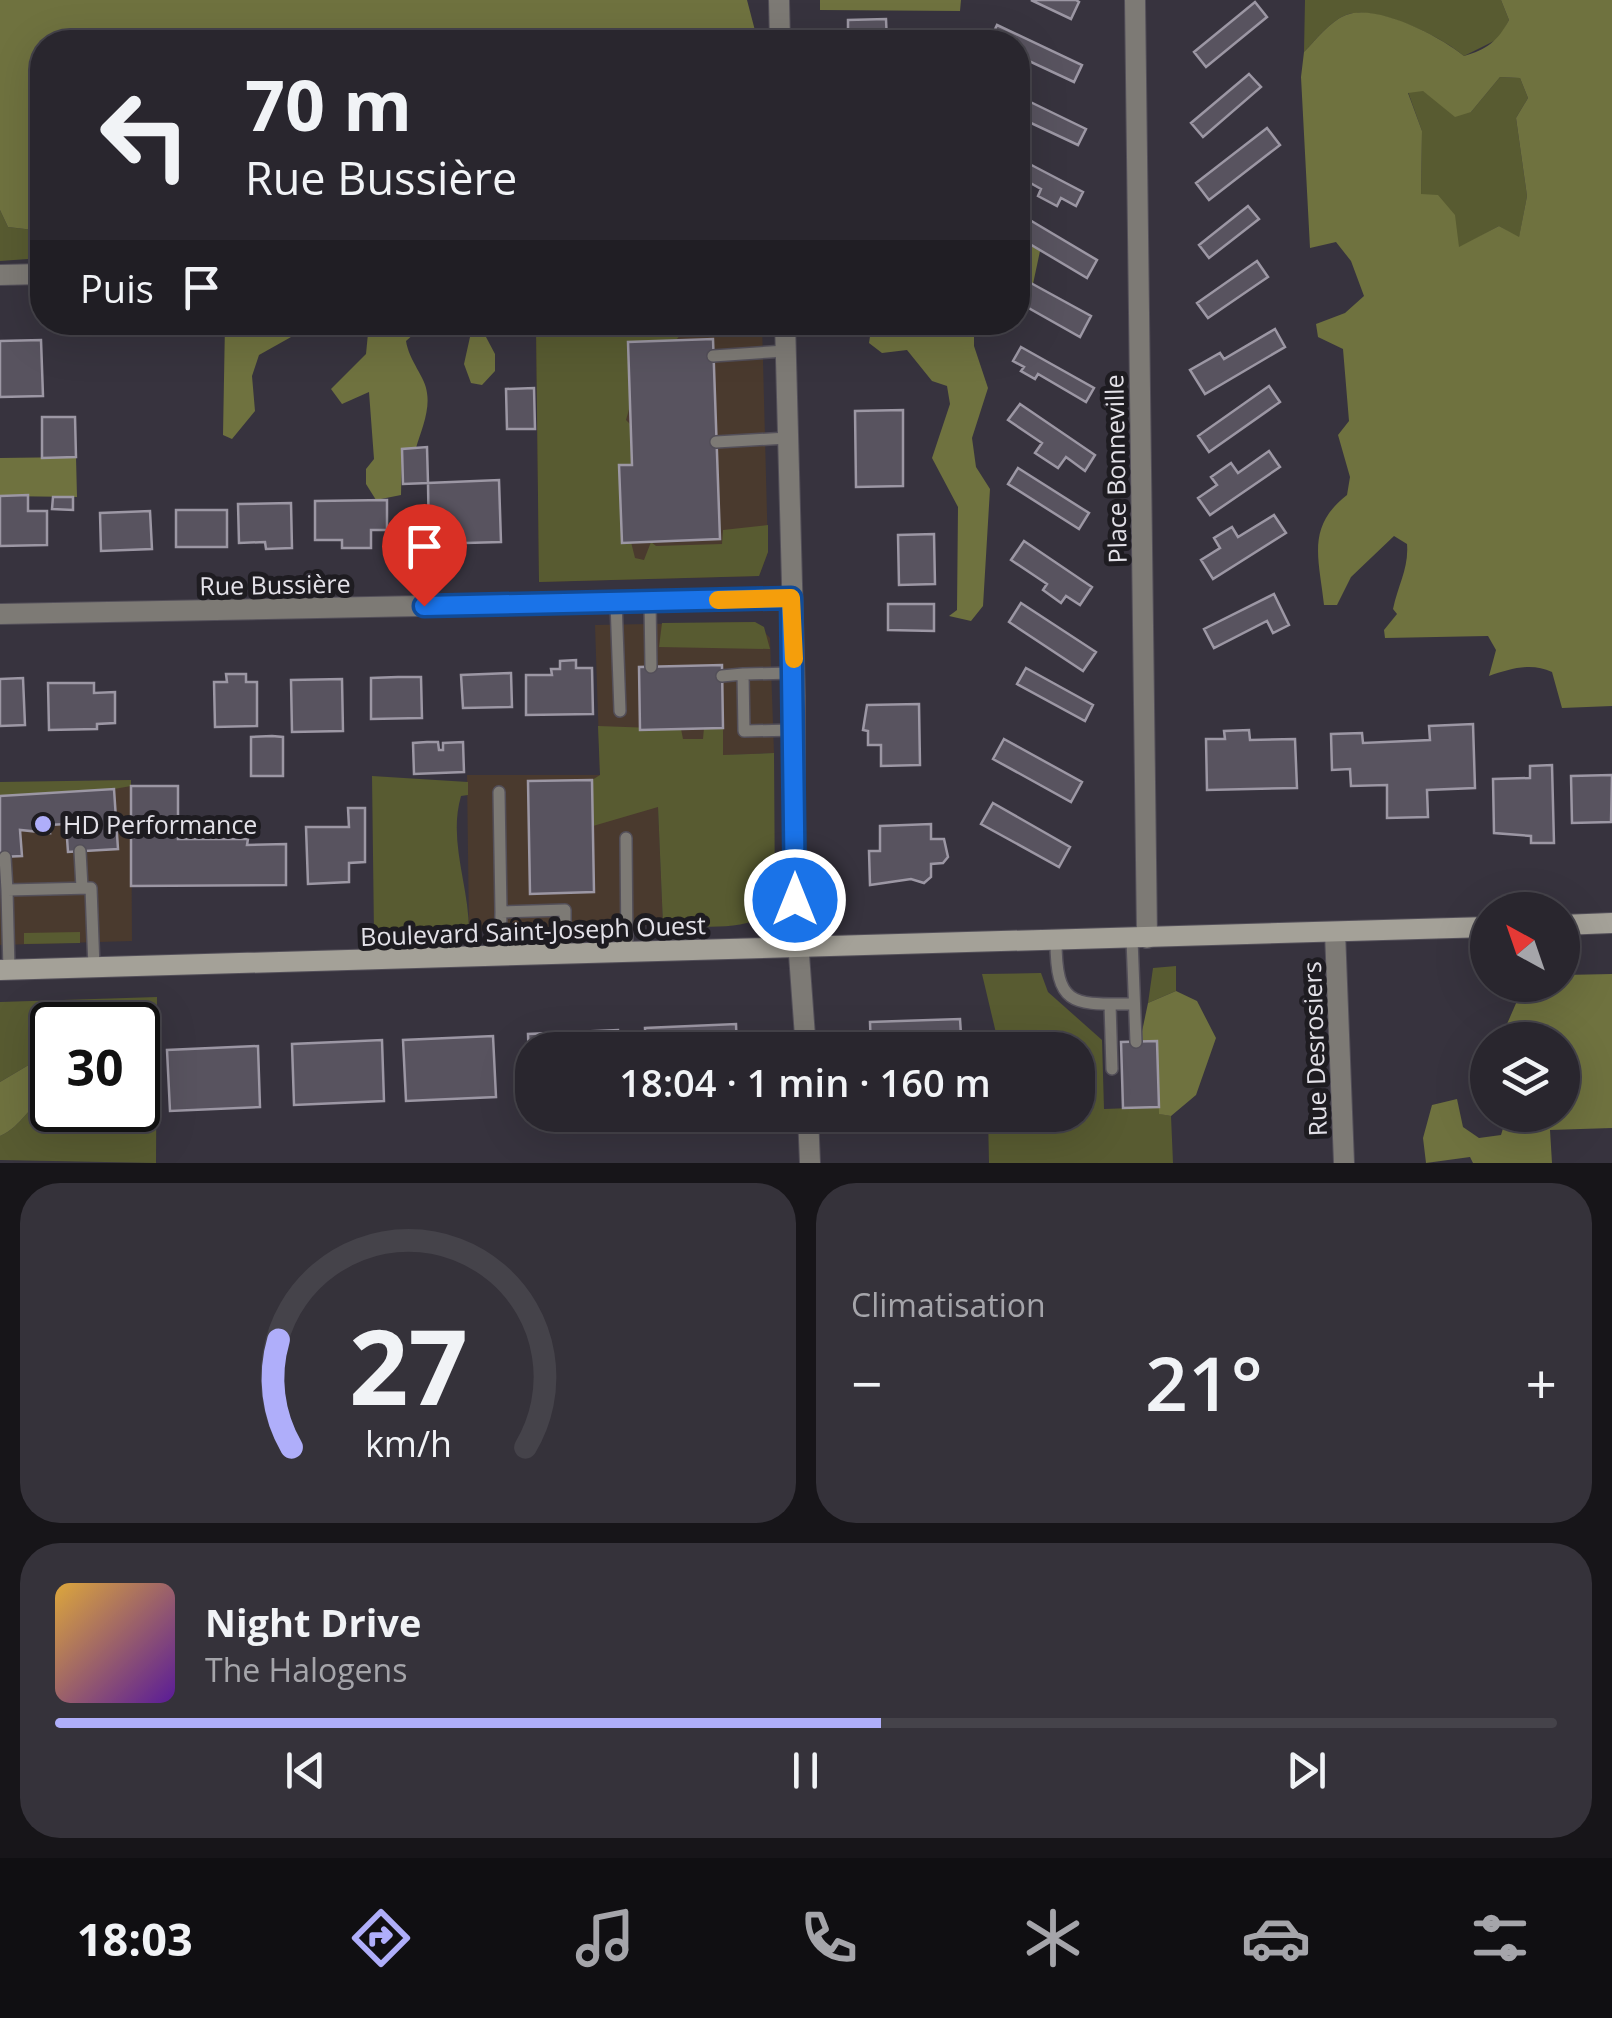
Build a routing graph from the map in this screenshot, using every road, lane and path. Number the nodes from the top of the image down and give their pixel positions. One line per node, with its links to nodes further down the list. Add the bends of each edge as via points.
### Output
1 (779, 0): 3 (street)
2 (1135, 0): 34 (street, Place Bonneville)
3 (780, 30)
4 (30, 274): 5 (street)
5 (0, 275)
6 (785, 335): 7 (street)
7 (786, 351): 8 (lane); 9 (street)
8 (714, 356)
9 (787, 438): 10 (lane); 11 (street)
10 (716, 442)
11 (791, 598): 12 (street, Rue Bussière); 17 (street)
12 (650, 601): 13 (street, Rue Bussière); 15 (lane)
13 (616, 602): 14 (street, Rue Bussière); 19 (lane)
14 (0, 614)
15 (652, 667)
16 (743, 674): 17 (lane); 18 (lane); 20 (lane, via 744,731)
17 (794, 674): 20 (street)
18 (722, 676)
19 (620, 710)
20 (795, 730): 36 (street)
21 (499, 792): 29 (lane)
22 (626, 838): 37 (lane)
23 (80, 852): 25 (lane)
24 (5, 857): 26 (lane)
25 (82, 888): 26 (lane); 40 (lane, via 91,888)
26 (7, 890): 41 (lane)
27 (542, 894): 28 (lane)
28 (543, 911): 29 (lane); 38 (lane, via 564,910)
29 (501, 912): 39 (lane)
30 (1612, 924): 31 (street)
31 (1580, 925)
32 (1470, 928): 33 (street, Boulevard Saint-Joseph Ouest)
33 (1335, 932): 34 (street, Boulevard Saint-Joseph Ouest); 49 (street, Rue Desrosiers)
34 (1132, 939): 35 (street, Boulevard Saint-Joseph Ouest); 43 (lane)
35 (1056, 941): 36 (street, Boulevard Saint-Joseph Ouest); 42 (lane, via 1060,988 1084,1004)
36 (797, 948): 37 (street, Boulevard Saint-Joseph Ouest); 44 (street)
37 (627, 953): 38 (street, Boulevard Saint-Joseph Ouest)
38 (565, 955): 39 (street, Boulevard Saint-Joseph Ouest)
39 (500, 956): 40 (street, Boulevard Saint-Joseph Ouest)
40 (94, 968): 41 (street, Boulevard Saint-Joseph Ouest)
41 (5, 970)
42 (1110, 1004): 43 (lane); 46 (lane)
43 (1134, 1004): 45 (lane)
44 (804, 1032)
45 (1136, 1042)
46 (1112, 1070)
47 (809, 1132): 48 (street)
48 (810, 1163)
49 (1344, 1163)

